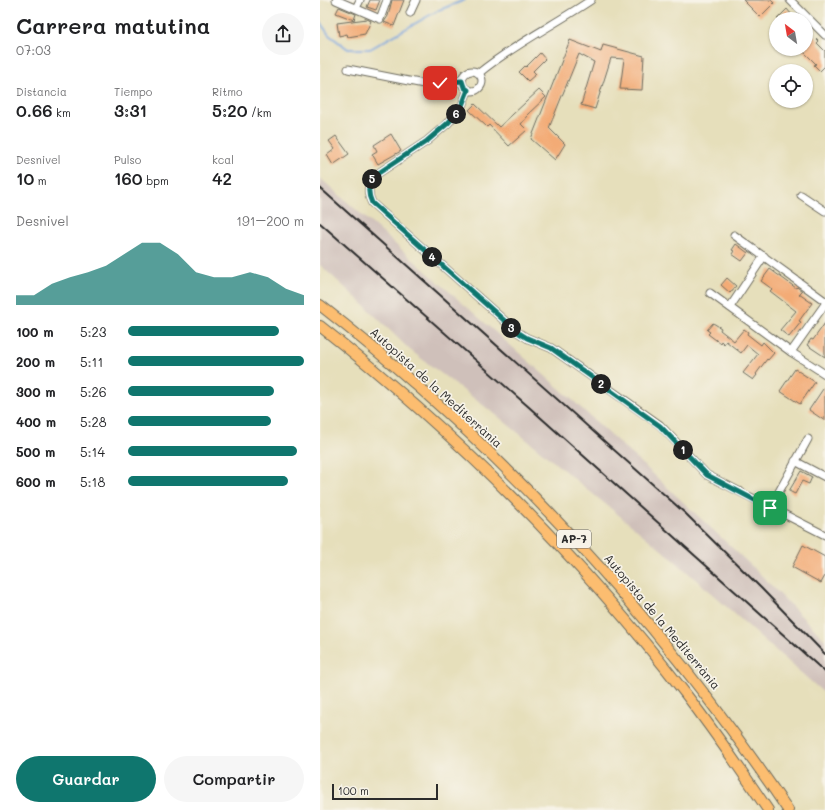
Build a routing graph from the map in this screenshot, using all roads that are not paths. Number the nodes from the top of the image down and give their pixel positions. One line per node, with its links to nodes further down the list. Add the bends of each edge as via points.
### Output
1 (336, 0): 7 (street)
2 (360, 0): 7 (street)
3 (387, 0): 7 (street, via 380,18)
4 (416, 0): 8 (street)
5 (591, 0): 11 (street, via 503,55)
6 (790, 0): 9 (street)
7 (356, 8)
8 (410, 13)
9 (825, 35)
10 (348, 70): 12 (street, via 424,84)
11 (480, 73): 12 (street, via 468,72); 13 (street, via 482,85 474,91)
12 (462, 81): 13 (street)
13 (468, 90): 28 (street, via 459,111 444,127 374,176 369,189 372,203 516,331 551,348 660,426 707,475)
14 (802, 195): 15 (street)
15 (825, 211)
16 (734, 235): 17 (street)
17 (764, 256): 19 (street); 21 (street)
18 (710, 294): 21 (street)
19 (825, 303): 23 (street)
20 (320, 305): 31 (highway, Autopista de la Mediterrània / AP-7, via 460,424 507,468 585,550 697,684)
21 (730, 307): 23 (street)
22 (320, 326): 30 (highway, AP-7, via 448,435 495,479 574,562 616,608 685,693)
23 (791, 352): 24 (street)
24 (825, 374)
25 (808, 439): 26 (street)
26 (795, 461): 27 (street); 28 (street)
27 (825, 477)
28 (770, 508): 29 (street)
29 (825, 536)
30 (768, 810)
31 (788, 810)

